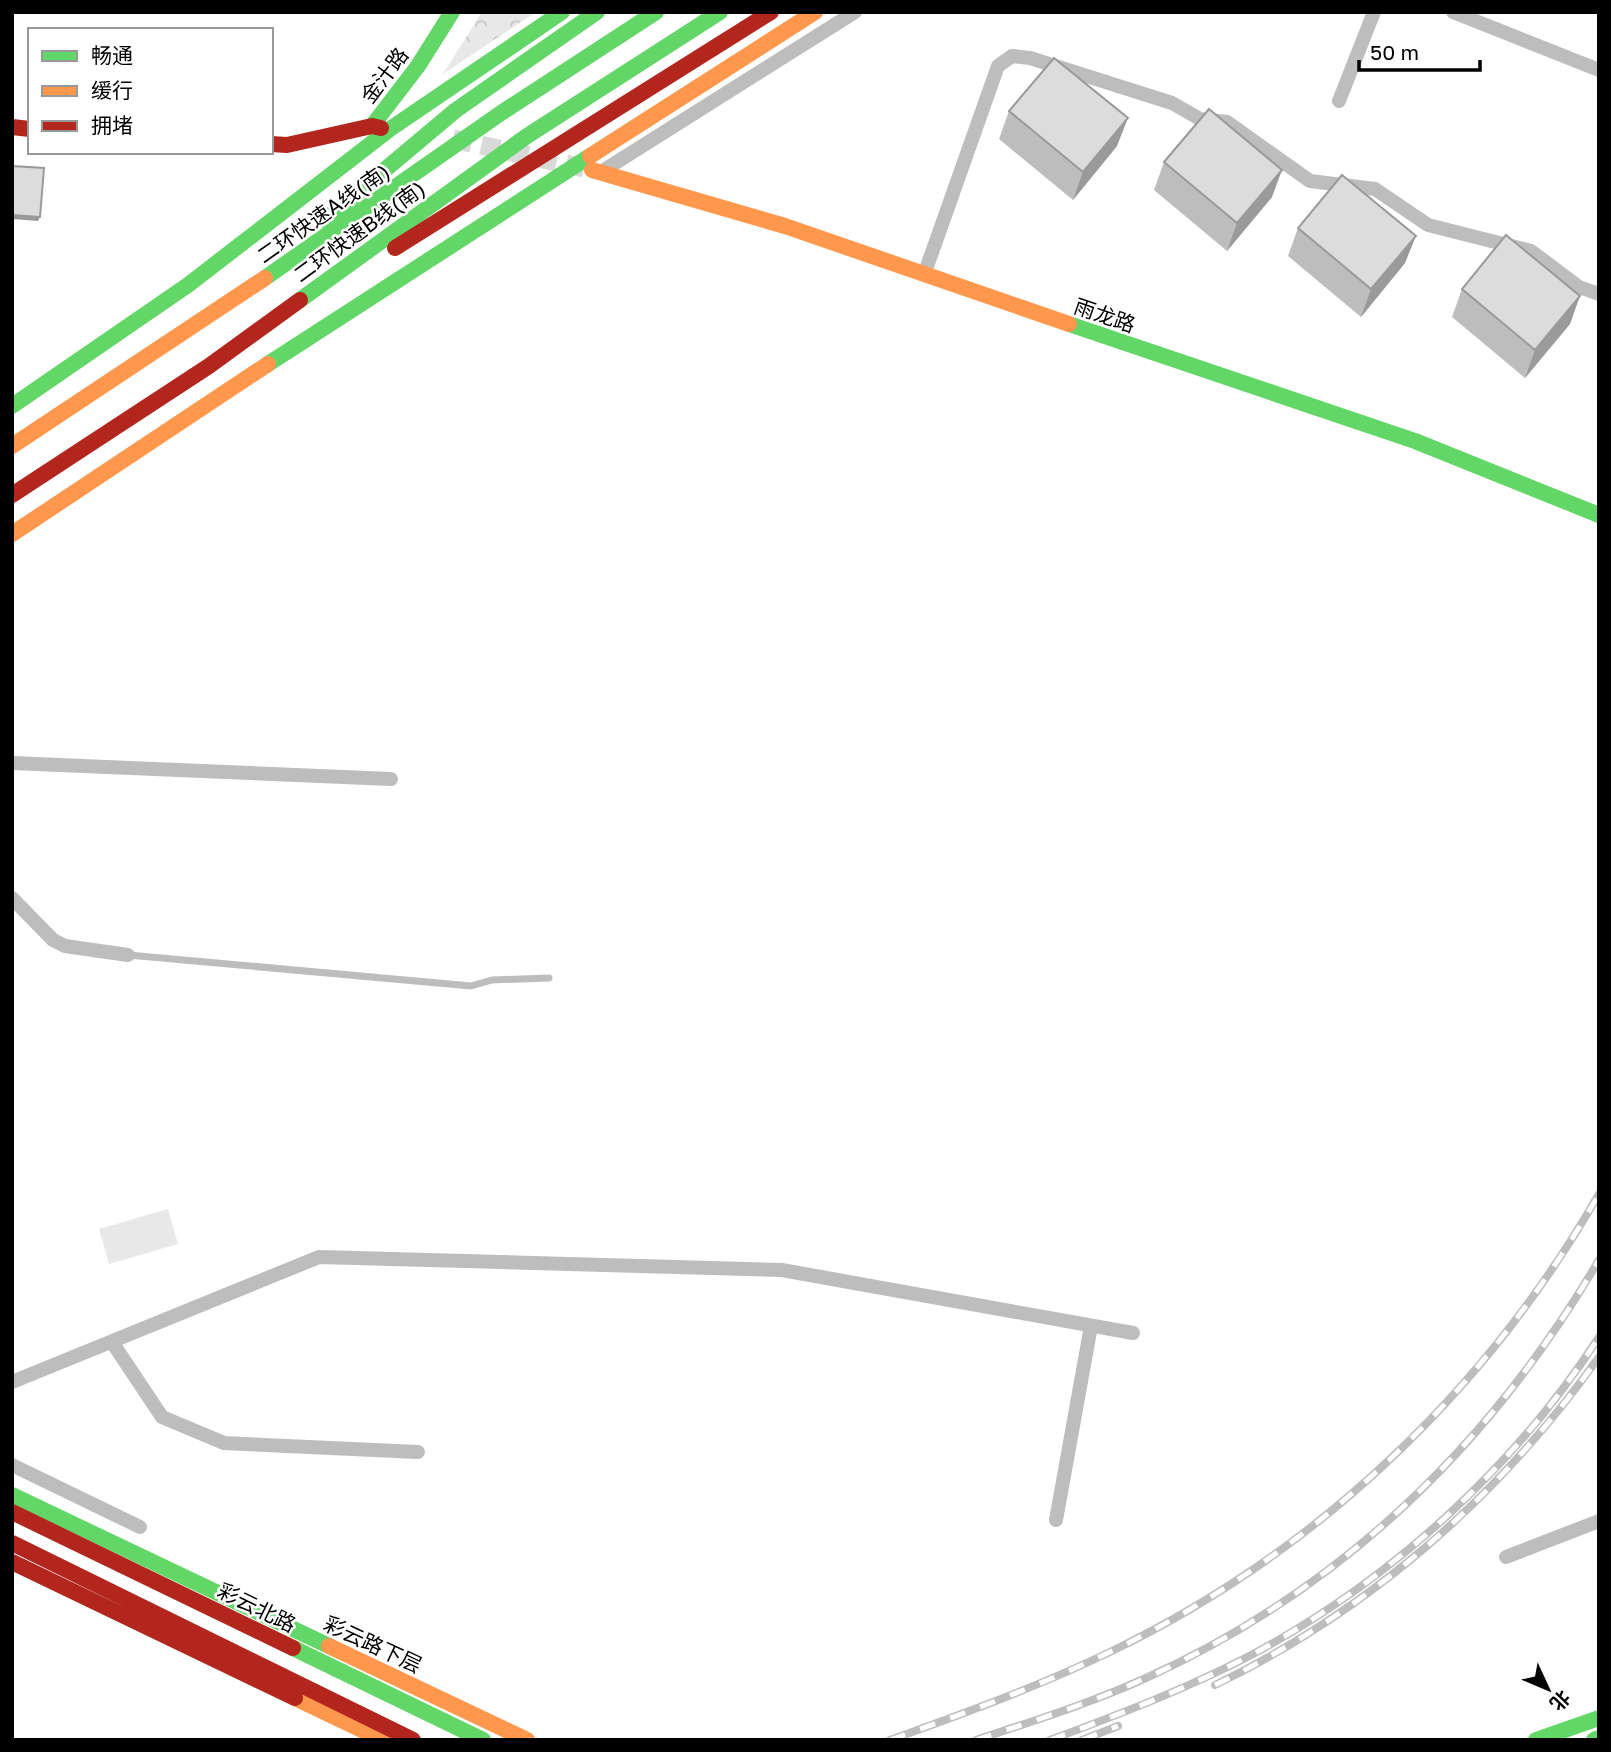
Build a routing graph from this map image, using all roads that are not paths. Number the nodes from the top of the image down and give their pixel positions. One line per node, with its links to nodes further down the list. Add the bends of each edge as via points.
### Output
1 (452, 12): 13 (main road, 金汁路, via 376,127)
2 (562, 12): 19 (main road, via 390,128 154,310)
3 (597, 12): 17 (main road, via 456,110 259,275)
4 (656, 12): 17 (main road, 二环快速A线(南), via 491,120)
5 (720, 12): 18 (main road, 二环快速B线(南), via 515,144)
6 (771, 12): 18 (main road)
7 (815, 12): 23 (main road)
8 (855, 12): 14 (street)
9 (1374, 12): 12 (street)
10 (1453, 12): 11 (street)
11 (1599, 70)
12 (1339, 101)
13 (273, 144)
14 (596, 171): 15 (main road, 雨龙路, via 673,190)
15 (924, 275): 16 (street, via 998,66 1012,56 1172,103 1200,119 1227,122 1310,181 1375,189 1428,225 1531,251 1579,287); 22 (main road, 雨龙路, via 1409,441)
16 (1599, 294)
17 (142, 362): 20 (main road, 二环快速A线(南))
18 (209, 366): 21 (main road, 二环快速B线(南))
19 (12, 406)
20 (12, 446)
21 (18, 491)
22 (1599, 515)
23 (12, 534)
24 (12, 764): 25 (street)
25 (391, 779)
26 (12, 898): 27 (street, via 53,940 65,946)
27 (128, 955): 28 (lane, via 471,986 492,980)
28 (549, 978)
29 (1091, 1326): 30 (street); 31 (street, via 782,1270 319,1257); 37 (street)
30 (1133, 1333)
31 (112, 1342): 32 (street); 33 (street, via 162,1417 224,1443)
32 (12, 1382)
33 (418, 1452)
34 (12, 1465): 39 (street)
35 (12, 1495): 47 (main road, 彩云路下层)
36 (12, 1511): 46 (main road, 彩云北路)
37 (1056, 1520)
38 (1599, 1521): 41 (street)
39 (140, 1527)
40 (12, 1543): 45 (main road)
41 (1506, 1557)
42 (12, 1562): 44 (main road)
43 (1599, 1718): 48 (main road)
44 (383, 1740)
45 (413, 1740)
46 (483, 1740)
47 (527, 1740)
48 (1536, 1740)

